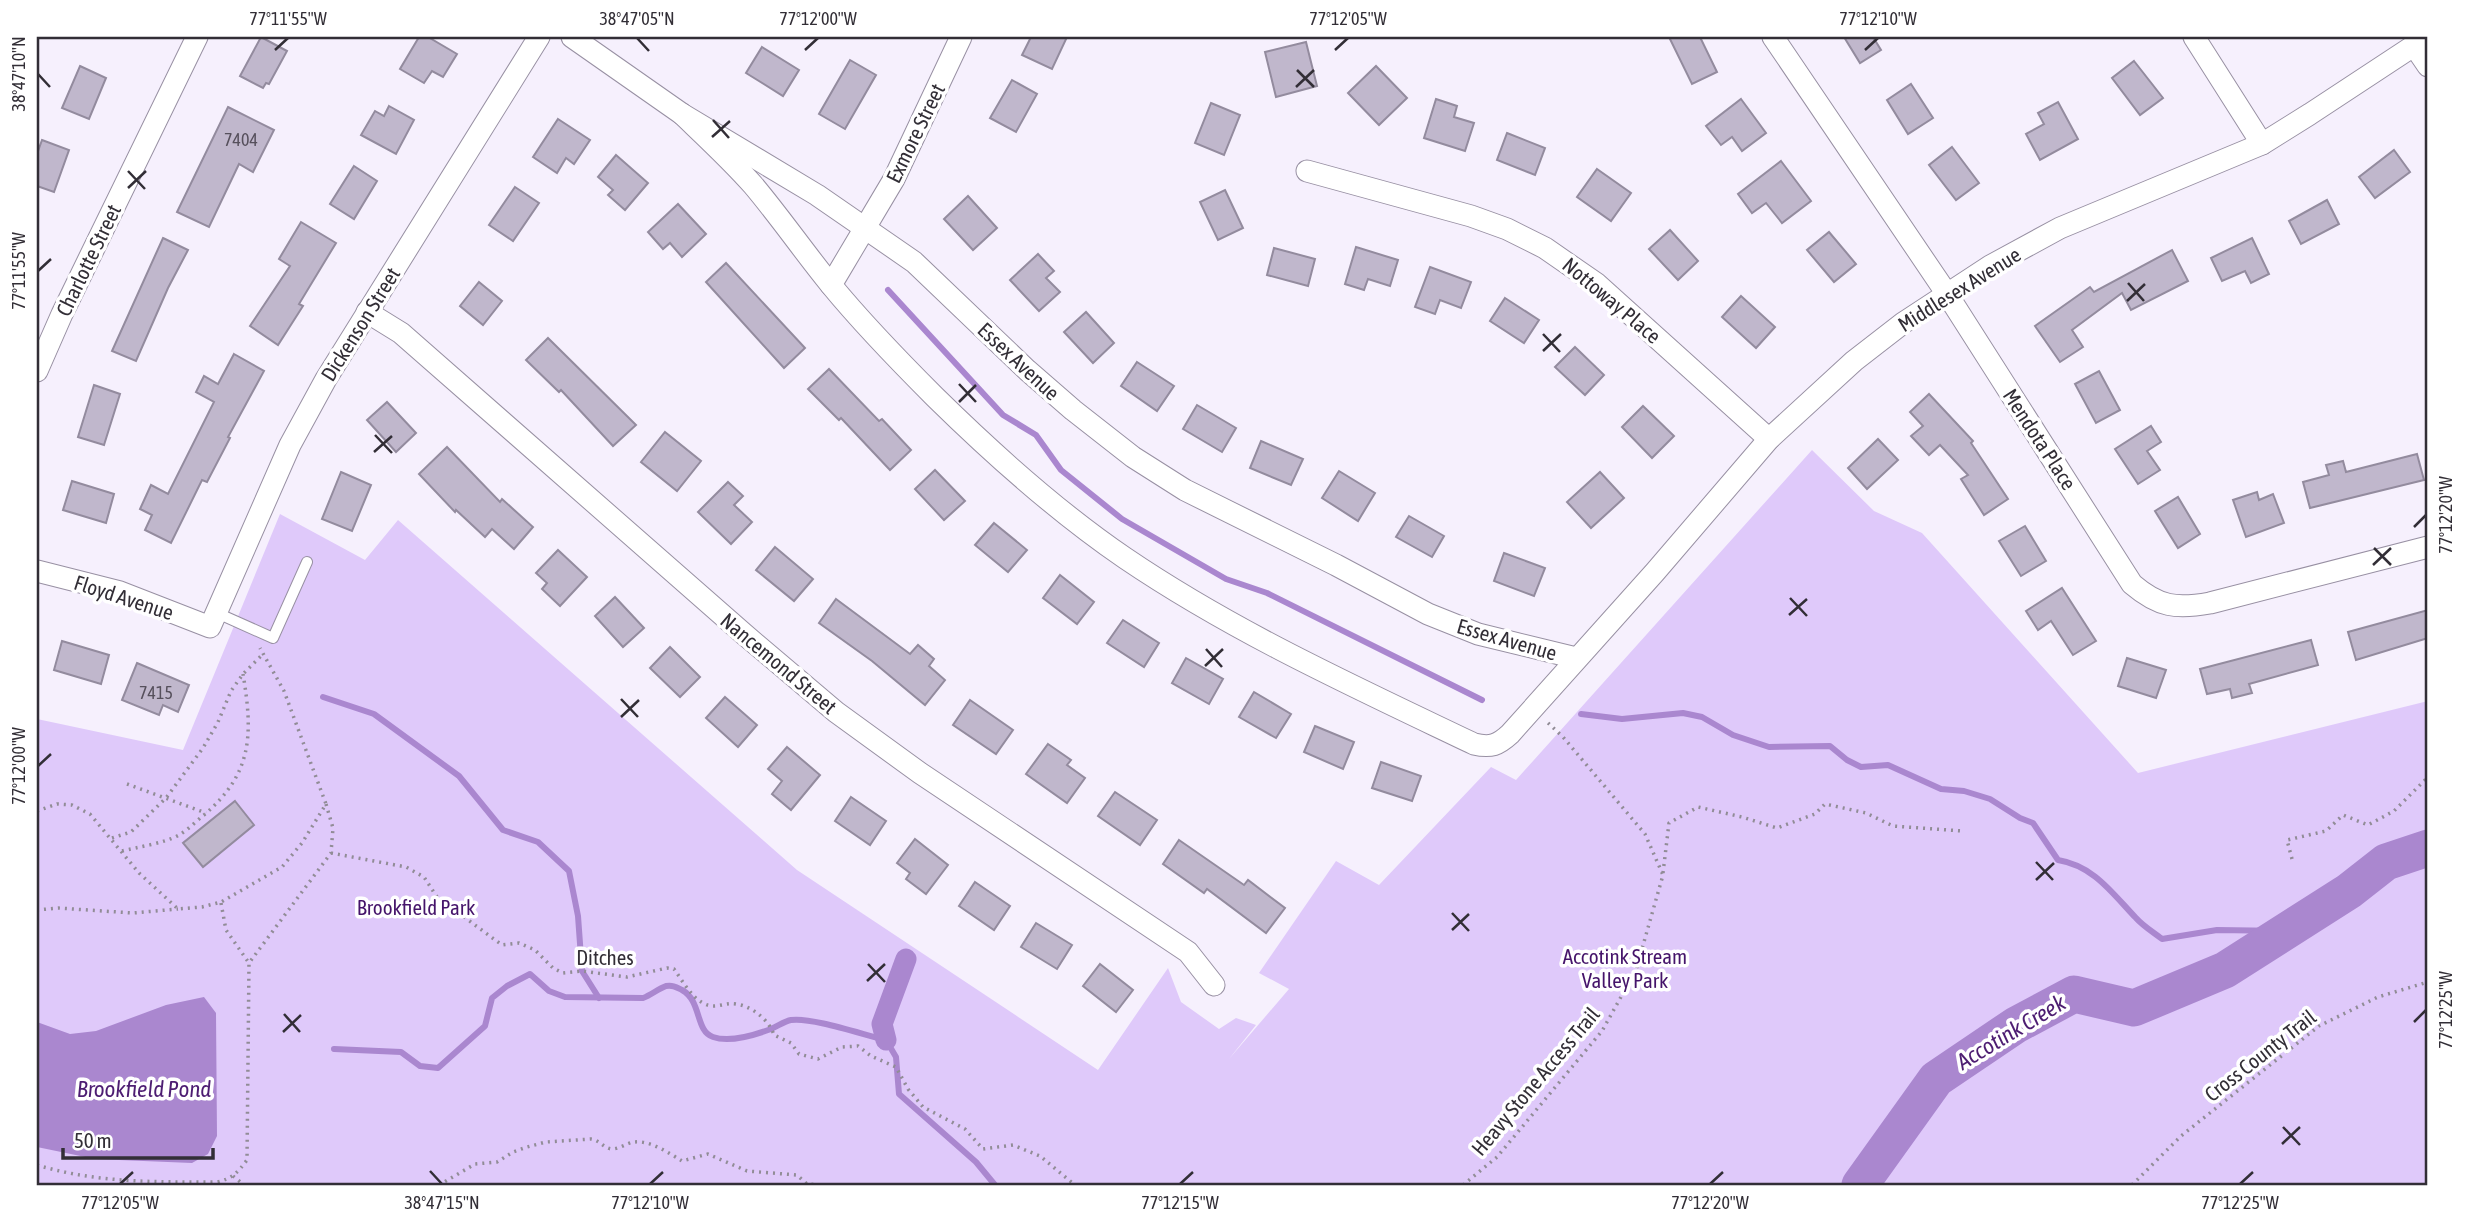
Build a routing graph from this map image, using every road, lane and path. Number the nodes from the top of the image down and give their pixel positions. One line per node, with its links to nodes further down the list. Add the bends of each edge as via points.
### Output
1 (197, 37): 16 (street, Charlotte Street)
2 (539, 37): 15 (street, Dickenson Street)
3 (572, 37): 9 (street, Essex Avenue)
4 (961, 37): 12 (street, Exmore Street, via 894,179)
5 (1773, 37): 14 (street, Mendota Place)
6 (2194, 37): 10 (street)
7 (2421, 42): 8 (street); 10 (street, Middlesex Avenue)
8 (2428, 66)
9 (682, 114): 12 (street, Essex Avenue); 13 (street, Essex Avenue, via 754,187)
10 (2262, 144): 14 (street, Middlesex Avenue, via 2060,228)
11 (1307, 171): 17 (street, Nottoway Place, via 1471,216 1545,247 1597,284)
12 (865, 228): 13 (street, Exmore Street); 24 (street, Essex Avenue, via 914,262 1073,410 1185,490 1428,614 1478,634)
13 (831, 285): 26 (street, Essex Avenue, via 1004,463 1125,558 1201,605 1304,662 1474,744 1499,744)
14 (1947, 294): 17 (street, Middlesex Avenue, via 1854,361); 18 (street, Mendota Place, via 2132,583 2146,595 2171,606 2210,604)
15 (367, 312): 21 (street, Dickenson Street, via 290,445); 44 (street, Nancemond Street, via 401,333 836,712 1188,952)
16 (37, 371)
17 (1769, 439): 24 (street, Middlesex Avenue)
18 (2428, 547)
19 (307, 562): 22 (lane, via 273,638)
20 (37, 571): 21 (street, Floyd Avenue)
21 (213, 620): 22 (lane)
22 (251, 628): 23 (path)
23 (263, 654): 25 (path); 30 (path, via 284,691)
24 (1576, 658): 26 (street, Essex Avenue)
25 (243, 674): 29 (path, via 203,748); 32 (path, via 250,735 244,759 222,799)
26 (1532, 709): 38 (path, via 1563,737 1645,834)
27 (2428, 778): 37 (path, via 2393,811 2368,825 2343,815 2326,831 2287,840)
28 (127, 784): 29 (path)
29 (166, 798): 32 (path); 34 (path, via 131,832)
30 (326, 804): 36 (path, via 333,828); 39 (path, via 282,867)
31 (37, 811): 34 (path, via 72,804 90,814)
32 (206, 813): 35 (path, via 178,836)
33 (1963, 831): 38 (path, Heavy Stone Access Trail, via 1893,826 1866,813 1825,804 1815,814 1777,828 1698,807 1669,823)
34 (111, 838): 35 (path)
35 (122, 851): 40 (path)
36 (331, 853): 42 (path); 51 (path, Ditches, via 406,867 424,877 436,897 502,945 519,943 535,950 563,973 626,977 674,969 702,1003 713,1007 736,1004 757,1013 774,1035 791,1043 799,1054 818,1059 842,1047 858,1046 896,1067 923,1107 965,1129 983,1149 1013,1145 1031,1152)
37 (2292, 859)
38 (1663, 875): 52 (path, Heavy Stone Access Trail, via 1636,970 1602,1031 1497,1157)
39 (221, 902): 40 (path); 42 (path, via 226,930)
40 (178, 909): 41 (path, via 134,913)
41 (37, 910)
42 (249, 963): 46 (path, via 247,1160)
43 (2428, 982): 53 (path, Cross County Trail, via 2378,997 2319,1026 2181,1136)
44 (1214, 985)
45 (37, 1165): 47 (path, via 131,1182)
46 (233, 1176): 47 (path); 48 (path)
47 (217, 1183)
48 (244, 1185)
49 (439, 1185): 50 (path, via 475,1164 497,1162 527,1147 592,1139 613,1149 635,1142 651,1145 682,1161 708,1154 747,1171 797,1175 807,1184)
50 (823, 1185)
51 (1075, 1185)
52 (1463, 1185)
53 (2132, 1185)

